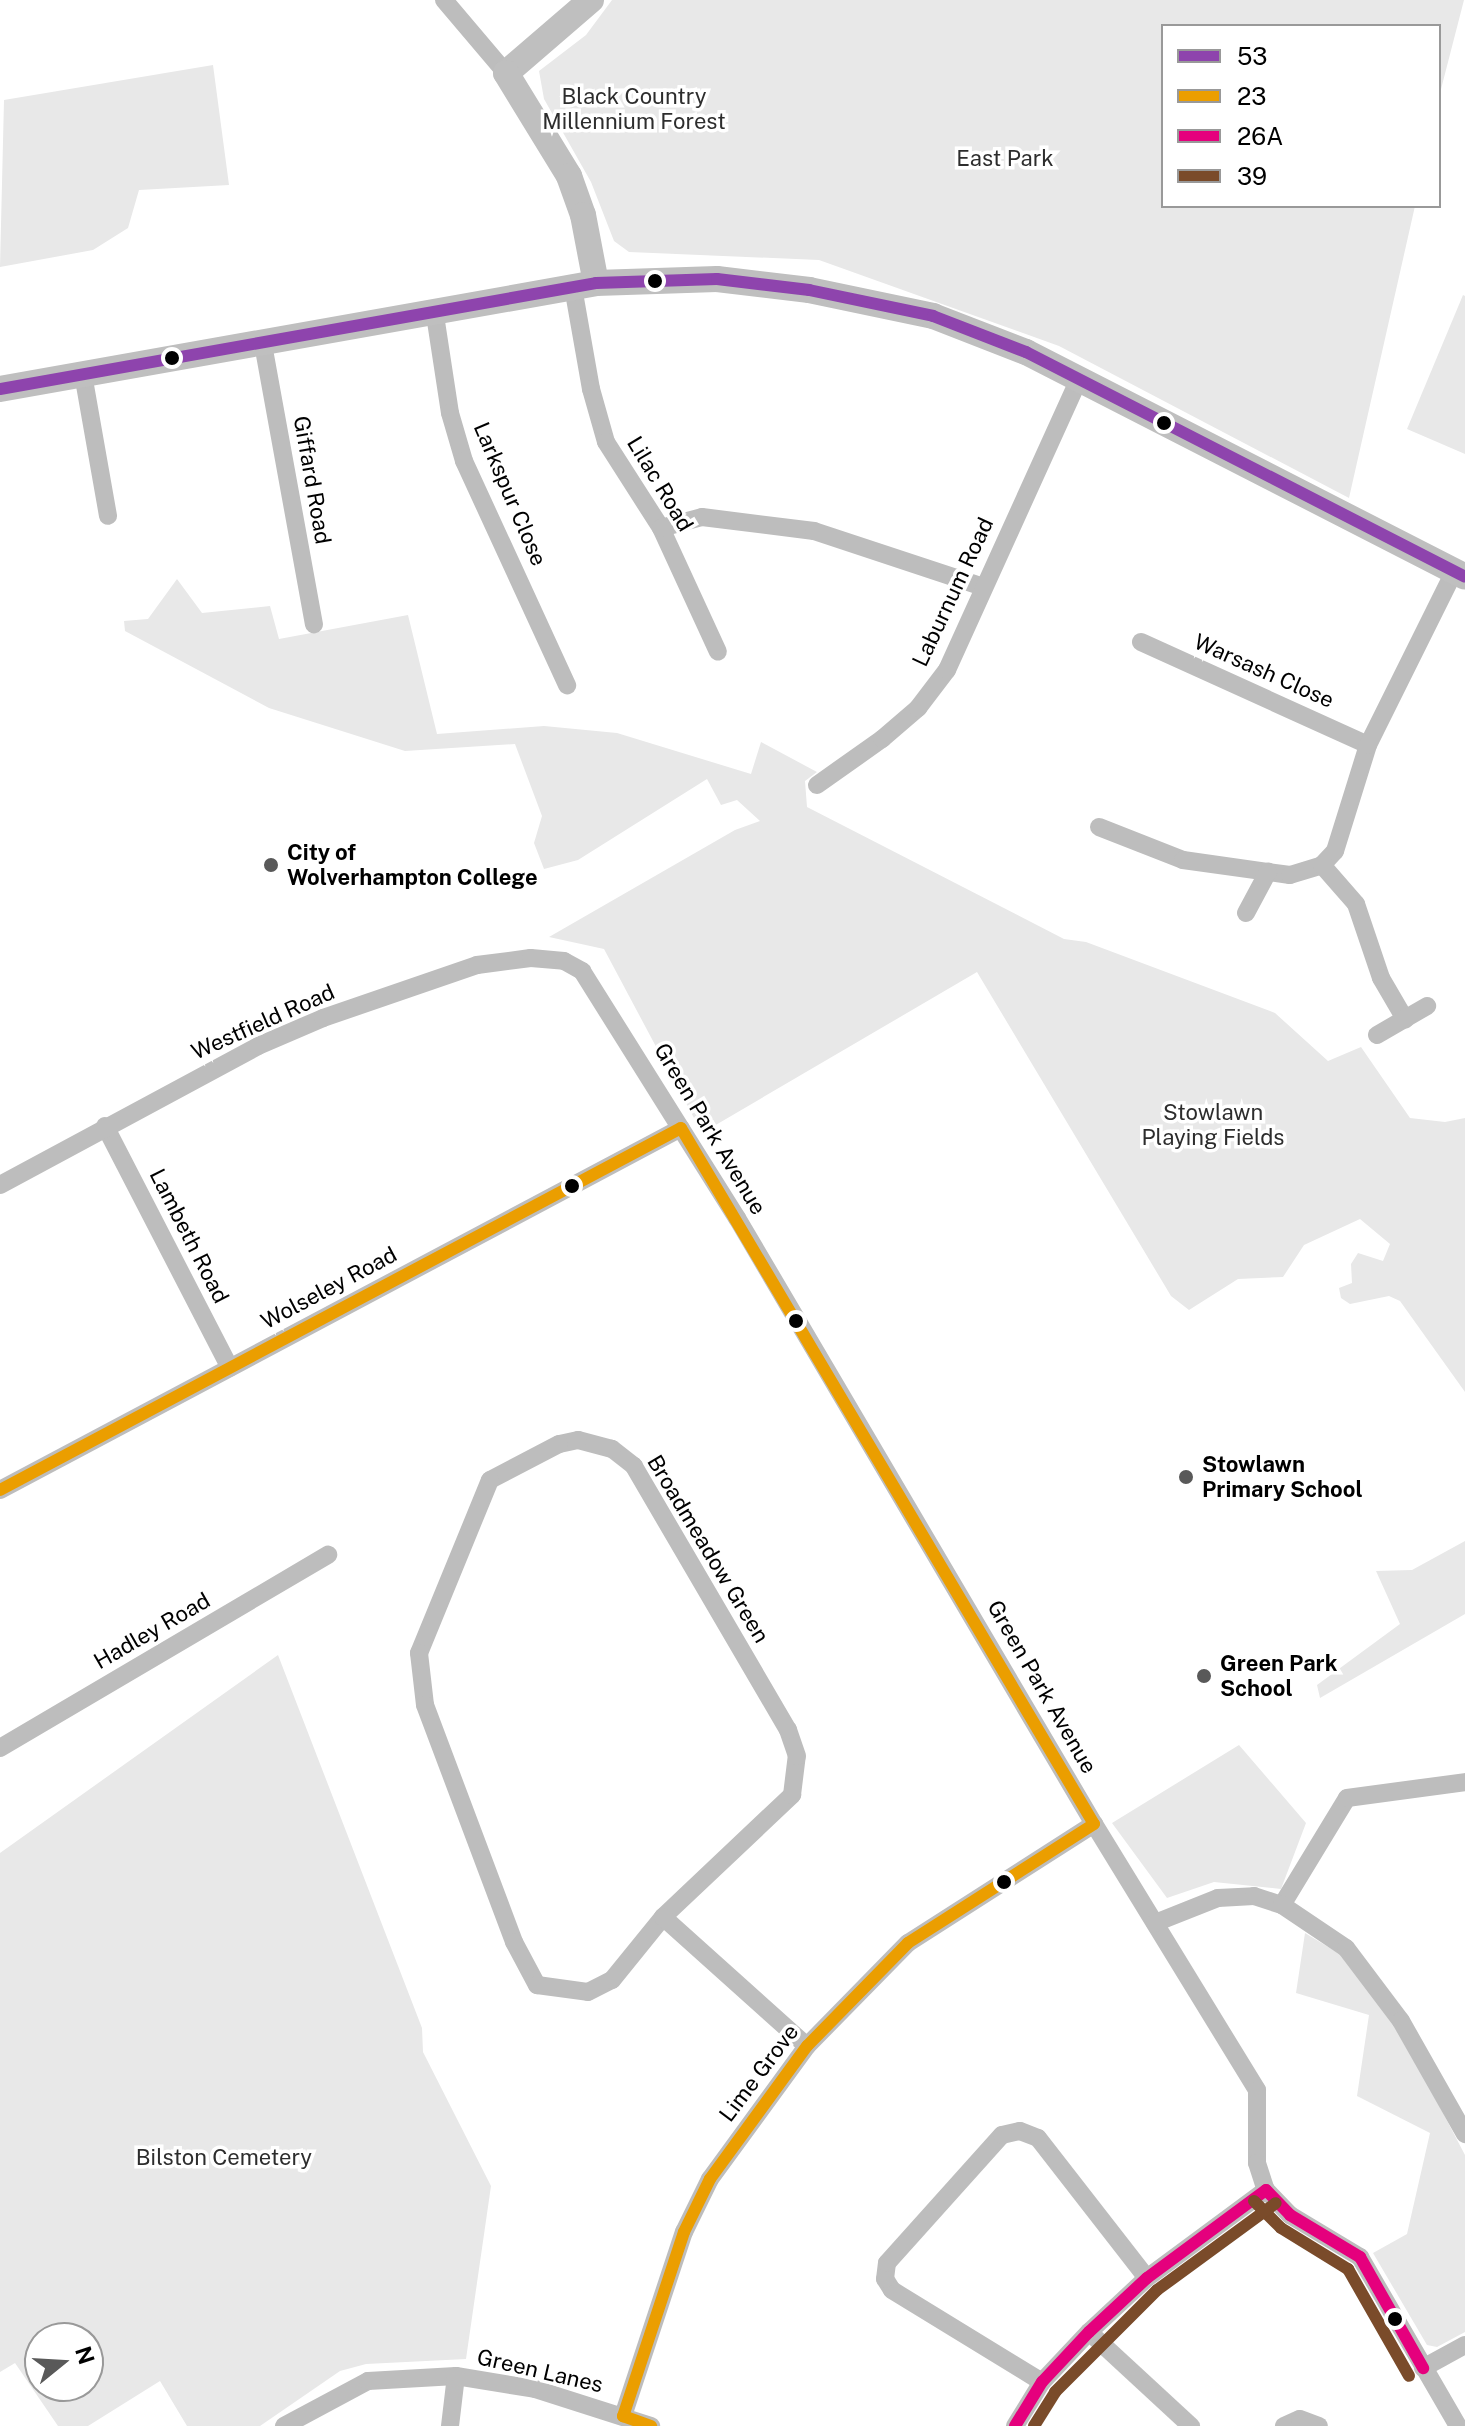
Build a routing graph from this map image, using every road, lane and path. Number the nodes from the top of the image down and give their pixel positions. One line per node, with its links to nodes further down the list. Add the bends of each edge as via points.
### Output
1 (444, 0): 3 (street)
2 (591, 0): 3 (street)
3 (506, 73): 4 (street, via 569,176 583,215)
4 (585, 285): 5 (street); 8 (street, via 717,279 859,298 988,335); 11 (street, Lilac Road, via 597,417 616,461)
5 (435, 315): 6 (street); 17 (street, Larkspur Close, via 450,413 464,461)
6 (263, 344): 7 (street); 14 (street, Giffard Road)
7 (83, 374): 9 (street); 10 (street)
8 (1080, 377): 12 (street); 13 (street, Laburnum Road)
9 (0, 389)
10 (108, 516)
11 (661, 528): 13 (street, via 702,517 814,531); 16 (street, Lilac Road)
12 (1460, 575): 18 (street)
13 (983, 587): 19 (street, Laburnum Road, via 947,670 918,708)
14 (314, 624)
15 (1141, 642): 18 (street, Warsash Close)
16 (718, 652)
17 (567, 685)
18 (1368, 745): 21 (street, via 1335,851)
19 (817, 785)
20 (1099, 827): 22 (street, via 1183,860)
21 (1322, 865): 22 (street, via 1290,875); 26 (street, via 1356,904 1381,978)
22 (1268, 872): 23 (street)
23 (1246, 913)
24 (564, 961): 28 (street, Westfield Road, via 531,958 477,965 323,1018); 29 (street, Green Park Avenue, via 582,971 605,1003)
25 (1427, 1006): 26 (street)
26 (1405, 1019): 27 (street)
27 (1377, 1035)
28 (105, 1126): 30 (street, Westfield Road); 31 (street, Lambeth Road)
29 (681, 1128): 31 (street, Wolseley Road); 36 (street, Green Park Avenue)
30 (0, 1185)
31 (230, 1368): 32 (street, Wolseley Road)
32 (0, 1490)
33 (328, 1555): 34 (street, Hadley Road)
34 (0, 1748)
35 (1465, 1782): 37 (street, via 1347,1798)
36 (1094, 1824): 39 (street, Green Park Avenue); 40 (street, Lime Grove, via 908,1943)
37 (1282, 1905): 39 (street, via 1254,1896 1227,1896); 41 (street, via 1346,1948 1401,2021)
38 (663, 1917): 38 (street, Broadmeadow Green, via 612,1980 597,1987 548,1990 537,1985 514,1942 425,1705 418,1672 419,1653 490,1480 559,1444 578,1440 612,1449 634,1466 788,1730 797,1756 792,1795); 40 (street)
39 (1155, 1923): 42 (street, Green Park Avenue, via 1257,2090 1257,2163)
40 (807, 2046): 49 (street, Lime Grove, via 710,2179 684,2232)
41 (1465, 2134)
42 (1266, 2190): 43 (street); 46 (street, via 1290,2215 1360,2257)
43 (1147, 2278): 44 (street); 48 (street, via 1038,2138 1020,2131 1002,2135 887,2263 885,2279 892,2290)
44 (1089, 2332): 48 (street); 54 (street)
45 (1465, 2345): 46 (street)
46 (1423, 2368): 57 (street)
47 (456, 2376): 49 (street, Green Lanes, via 535,2389); 50 (street, Green Lanes, via 368,2381); 51 (street)
48 (1042, 2382): 53 (street)
49 (623, 2416): 52 (street, Green Lanes)
50 (284, 2426)
51 (450, 2426)
52 (651, 2426)
53 (1015, 2426)
54 (1191, 2426)
55 (1284, 2426): 56 (street, via 1300,2419)
56 (1319, 2426)
57 (1458, 2426)

